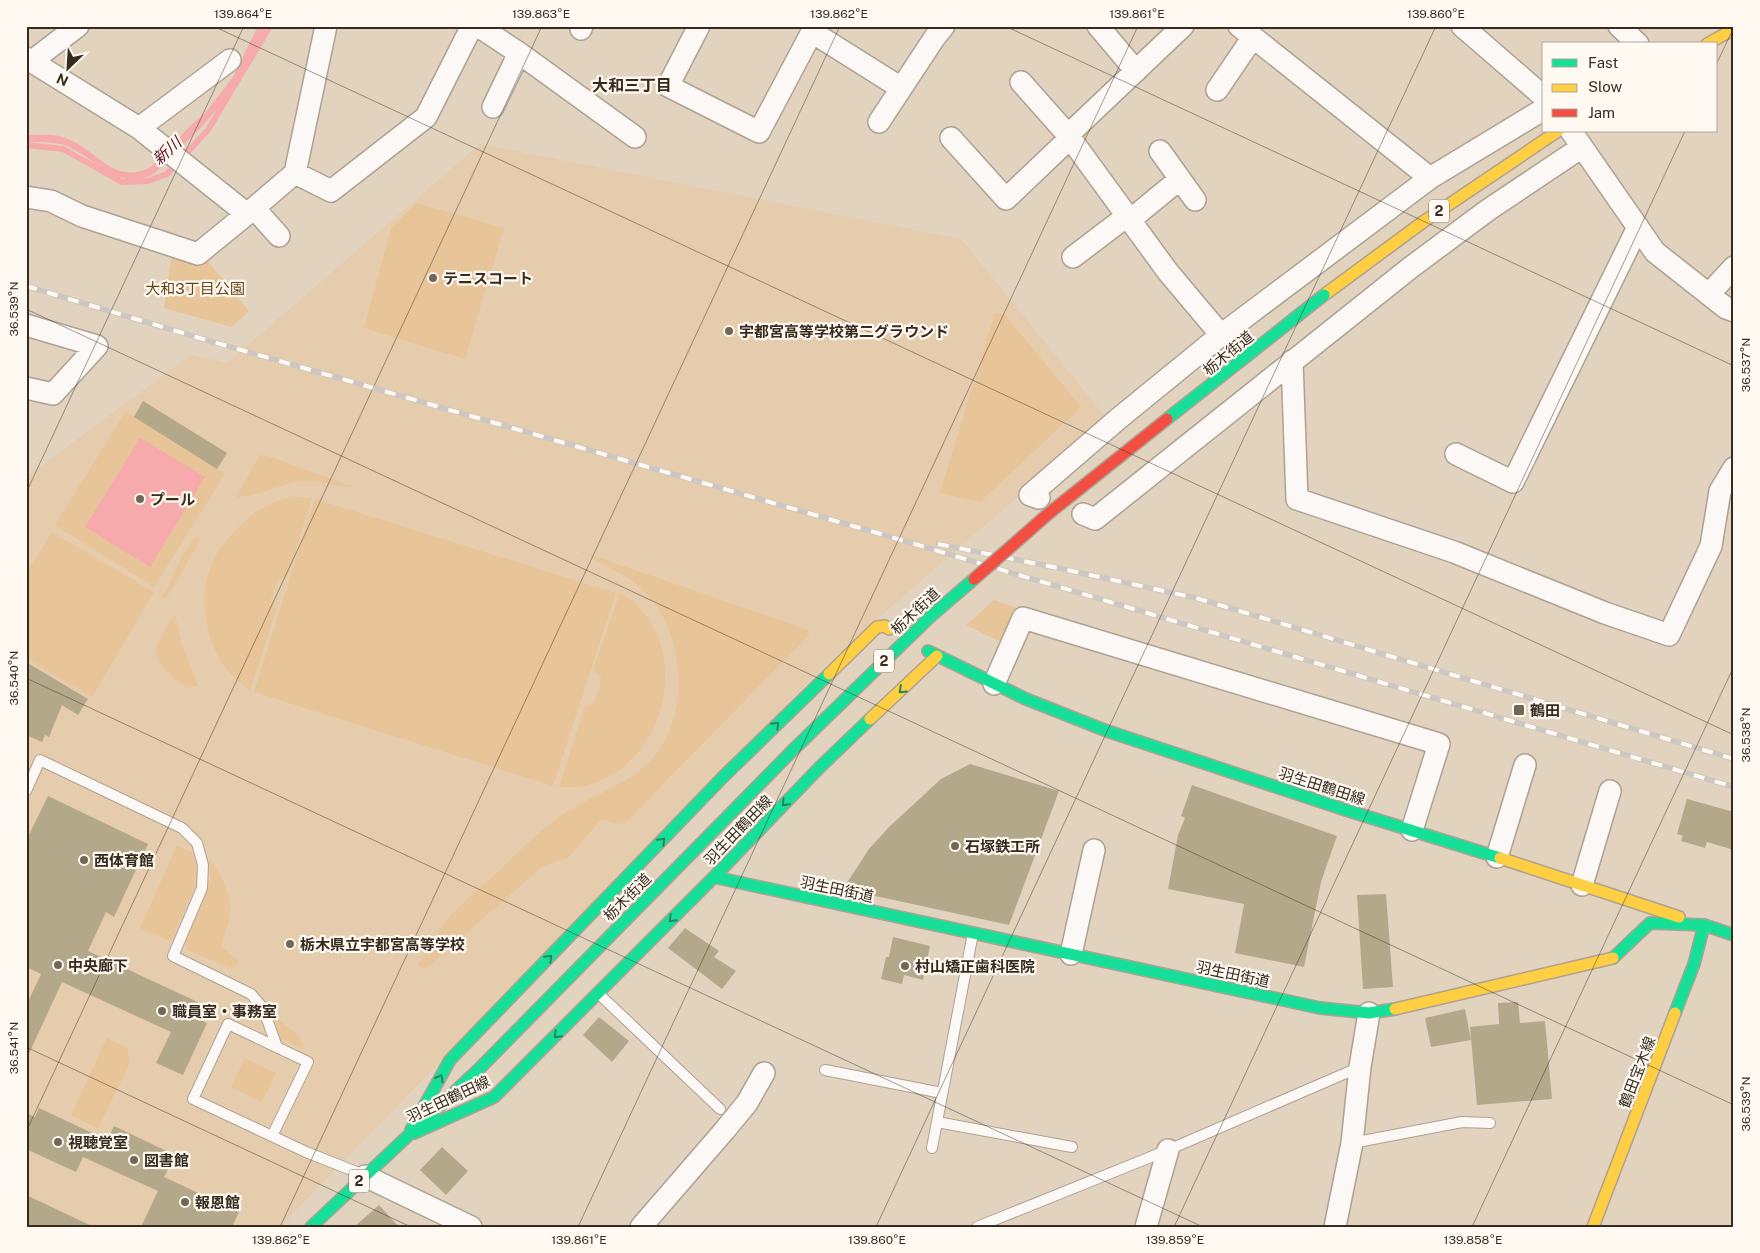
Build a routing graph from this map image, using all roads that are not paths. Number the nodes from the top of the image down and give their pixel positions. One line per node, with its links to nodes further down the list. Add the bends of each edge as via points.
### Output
1 (78, 26): 17 (street)
2 (326, 26): 34 (street)
3 (472, 26): 34 (street, via 426,117 331,191)
4 (478, 26): 16 (street)
5 (699, 26): 11 (street, via 668,86 759,132)
6 (944, 26): 21 (street)
7 (1098, 26): 19 (street)
8 (1183, 26): 19 (street)
9 (1462, 26): 23 (street)
10 (1619, 26): 14 (street)
11 (814, 29): 21 (street)
12 (1244, 29): 22 (street); 35 (street)
13 (1734, 29): 15 (main road)
14 (1636, 42)
15 (1711, 42)
16 (519, 53): 24 (street); 29 (street)
17 (29, 60): 27 (street)
18 (230, 60): 27 (street)
19 (1136, 71): 30 (street)
20 (1021, 82): 30 (street)
21 (901, 88): 26 (street)
22 (1217, 90)
23 (1542, 95)
24 (493, 107)
25 (1542, 110): 35 (street)
26 (879, 122)
27 (139, 128): 39 (street)
28 (1557, 132): 79 (main road, 栃木街道 / 2, bridge, via 1423,222 1324,295 1048,514 931,616 794,748 481,1066)
29 (635, 137)
30 (1069, 137): 31 (street, via 1006,198); 40 (street)
31 (950, 138)
32 (1576, 139): 41 (street); 49 (street)
33 (1160, 151): 36 (street)
34 (294, 173): 39 (street)
35 (1430, 178): 48 (street)
36 (1180, 179): 38 (street); 40 (street)
37 (26, 197): 39 (street, via 52,201 82,216 198,254)
38 (1195, 200)
39 (251, 211): 42 (street)
40 (1128, 218): 43 (street); 48 (street)
41 (1638, 227): 45 (street, via 1655,252); 51 (street, via 1513,482)
42 (279, 236)
43 (1073, 257)
44 (1734, 267): 45 (street)
45 (1709, 294): 46 (street)
46 (1734, 311)
47 (26, 325): 50 (street, via 97,346 53,394)
48 (1221, 335): 53 (street, via 1030,495)
49 (1292, 361): 52 (street, via 1297,499 1454,552 1605,613 1670,635 1711,546 1720,491); 54 (street, via 1096,519)
50 (26, 388)
51 (1456, 454)
52 (1734, 468)
53 (1039, 498)
54 (1083, 514)
55 (889, 629): 79 (main road, 羽生田鶴田線, one-way to 55, via 450,1060 792,708 877,627)
56 (994, 684): 60 (main road, 羽生田鶴田線, via 1116,734); 60 (street, via 1024,618 1439,744); 63 (main road, 羽生田鶴田線, one-way to 63, via 933,654)
57 (1525, 765): 62 (street)
58 (26, 791): 71 (lane, via 40,760 182,828 197,843 203,865 202,888 173,956 251,994 263,1008)
59 (1610, 791): 64 (street)
60 (1412, 830): 62 (main road, 羽生田鶴田線)
61 (1094, 850): 68 (street)
62 (1497, 858): 64 (main road, 羽生田鶴田線)
63 (714, 877): 66 (main road, 羽生田街道); 69 (main road, 羽生田鶴田線, one-way to 69)
64 (1582, 885): 65 (main road, 羽生田鶴田線)
65 (1704, 925): 67 (main road, 羽生田街道); 70 (main road, 羽生田街道, via 1650,923 1612,958); 92 (main road, 鶴田宝木線, via 1694,964)
66 (973, 933): 68 (main road, 羽生田街道); 75 (lane)
67 (1734, 935)
68 (1071, 954): 70 (main road, 羽生田街道, via 1320,1008)
69 (599, 993): 76 (lane); 79 (main road, 羽生田鶴田線, one-way to 79, via 494,1098)
70 (1369, 1013): 72 (street)
71 (276, 1047): 80 (lane, via 308,1062); 80 (lane, via 228,1024 193,1099)
72 (1360, 1067): 81 (street); 84 (lane)
73 (825, 1070): 75 (lane)
74 (764, 1073): 88 (street, via 747,1103)
75 (942, 1093): 77 (lane)
76 (720, 1109)
77 (937, 1122): 82 (lane); 83 (lane)
78 (1490, 1123): 81 (lane, via 1462,1122)
79 (408, 1135): 85 (main road, 栃木街道 / 2)
80 (272, 1136): 85 (lane)
81 (1352, 1143): 91 (street)
82 (1072, 1147)
83 (932, 1148)
84 (1168, 1150): 89 (lane); 90 (street)
85 (365, 1176): 86 (main road, 栃木街道 / 2); 87 (street)
86 (312, 1227)
87 (472, 1227)
88 (641, 1227)
89 (977, 1227)
90 (1146, 1227)
91 (1335, 1227)
92 (1593, 1227)

